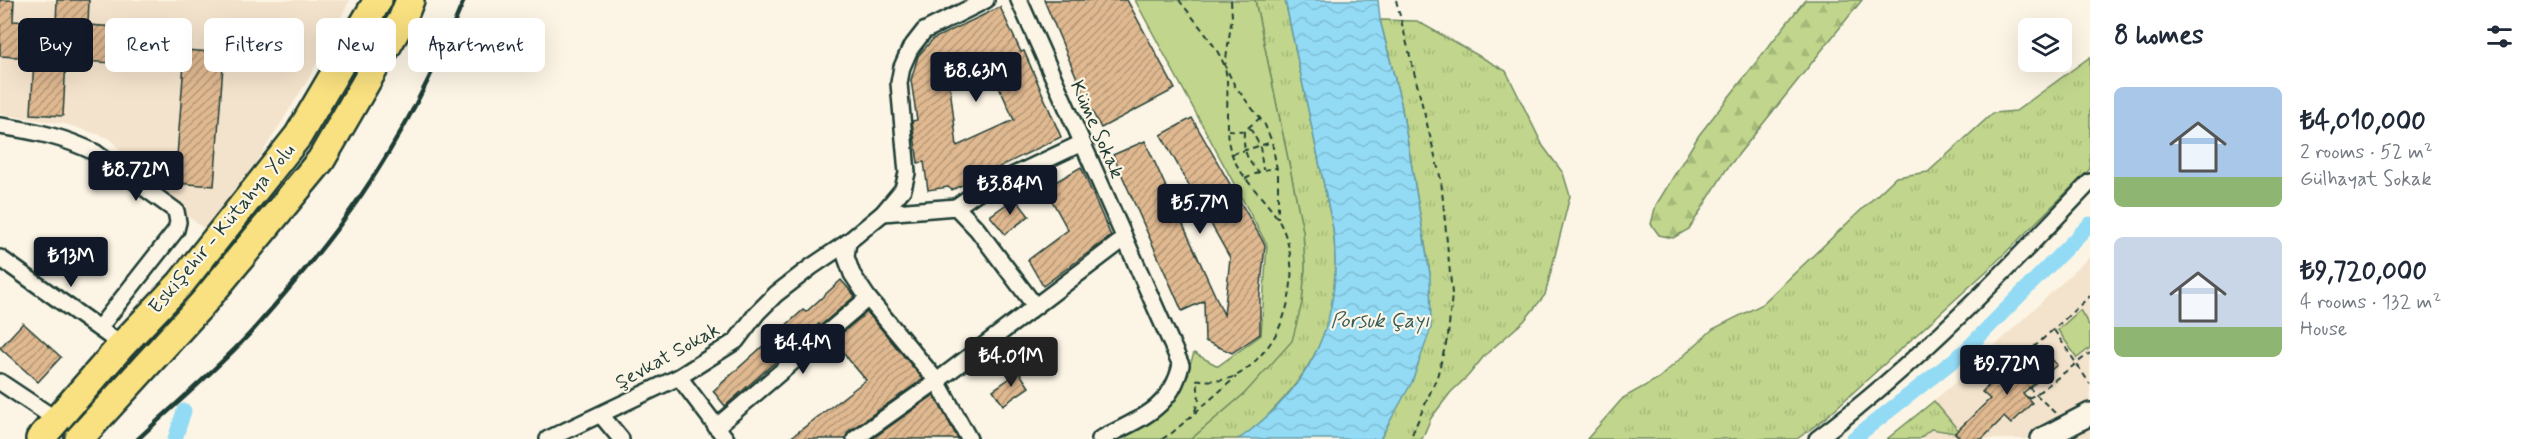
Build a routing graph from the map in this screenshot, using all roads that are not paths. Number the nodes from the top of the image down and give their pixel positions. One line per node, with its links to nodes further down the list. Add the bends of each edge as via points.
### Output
1 (378, 0): 16 (highway, Eskişehir - Kütahya Yolu, via 297,136 181,283)
2 (410, 0): 24 (highway, Eskişehir - Kütahya Yolu, via 321,160 203,303)
3 (986, 0): 9 (street, Şevkat Sokak, via 924,31 910,49 898,83 907,173 903,189)
4 (1018, 0): 6 (street, Küme Sokak)
5 (0, 126): 15 (street, via 50,134 82,146 176,211 176,230)
6 (1082, 143): 8 (street, via 976,193); 10 (street, Küme Sokak)
7 (2090, 182): 30 (street, via 1923,350)
8 (956, 207): 9 (street); 14 (street)
9 (884, 213): 11 (street, Şevkat Sokak)
10 (1124, 239): 14 (street); 29 (street, Küme Sokak, via 1181,365 1178,381 1161,406)
11 (848, 242): 13 (street, via 846,257 852,274); 17 (street, Şevkat Sokak, via 776,294 736,341)
12 (0, 258): 15 (street)
13 (868, 298): 18 (street); 23 (street)
14 (1035, 306): 18 (street)
15 (99, 328): 16 (street)
16 (122, 345): 22 (highway, Eskişehir - Kütahya Yolu)
17 (679, 377): 21 (street, Şevkat Sokak); 23 (street)
18 (938, 381): 27 (street); 28 (street)
19 (0, 382): 22 (street)
20 (2090, 414): 31 (street)
21 (601, 416): 25 (street, Şevkat Sokak); 26 (street)
22 (48, 430)
23 (721, 433)
24 (79, 439)
25 (548, 439)
26 (621, 439)
27 (855, 439)
28 (969, 439)
29 (1100, 439)
30 (1817, 439)
31 (2042, 439)

